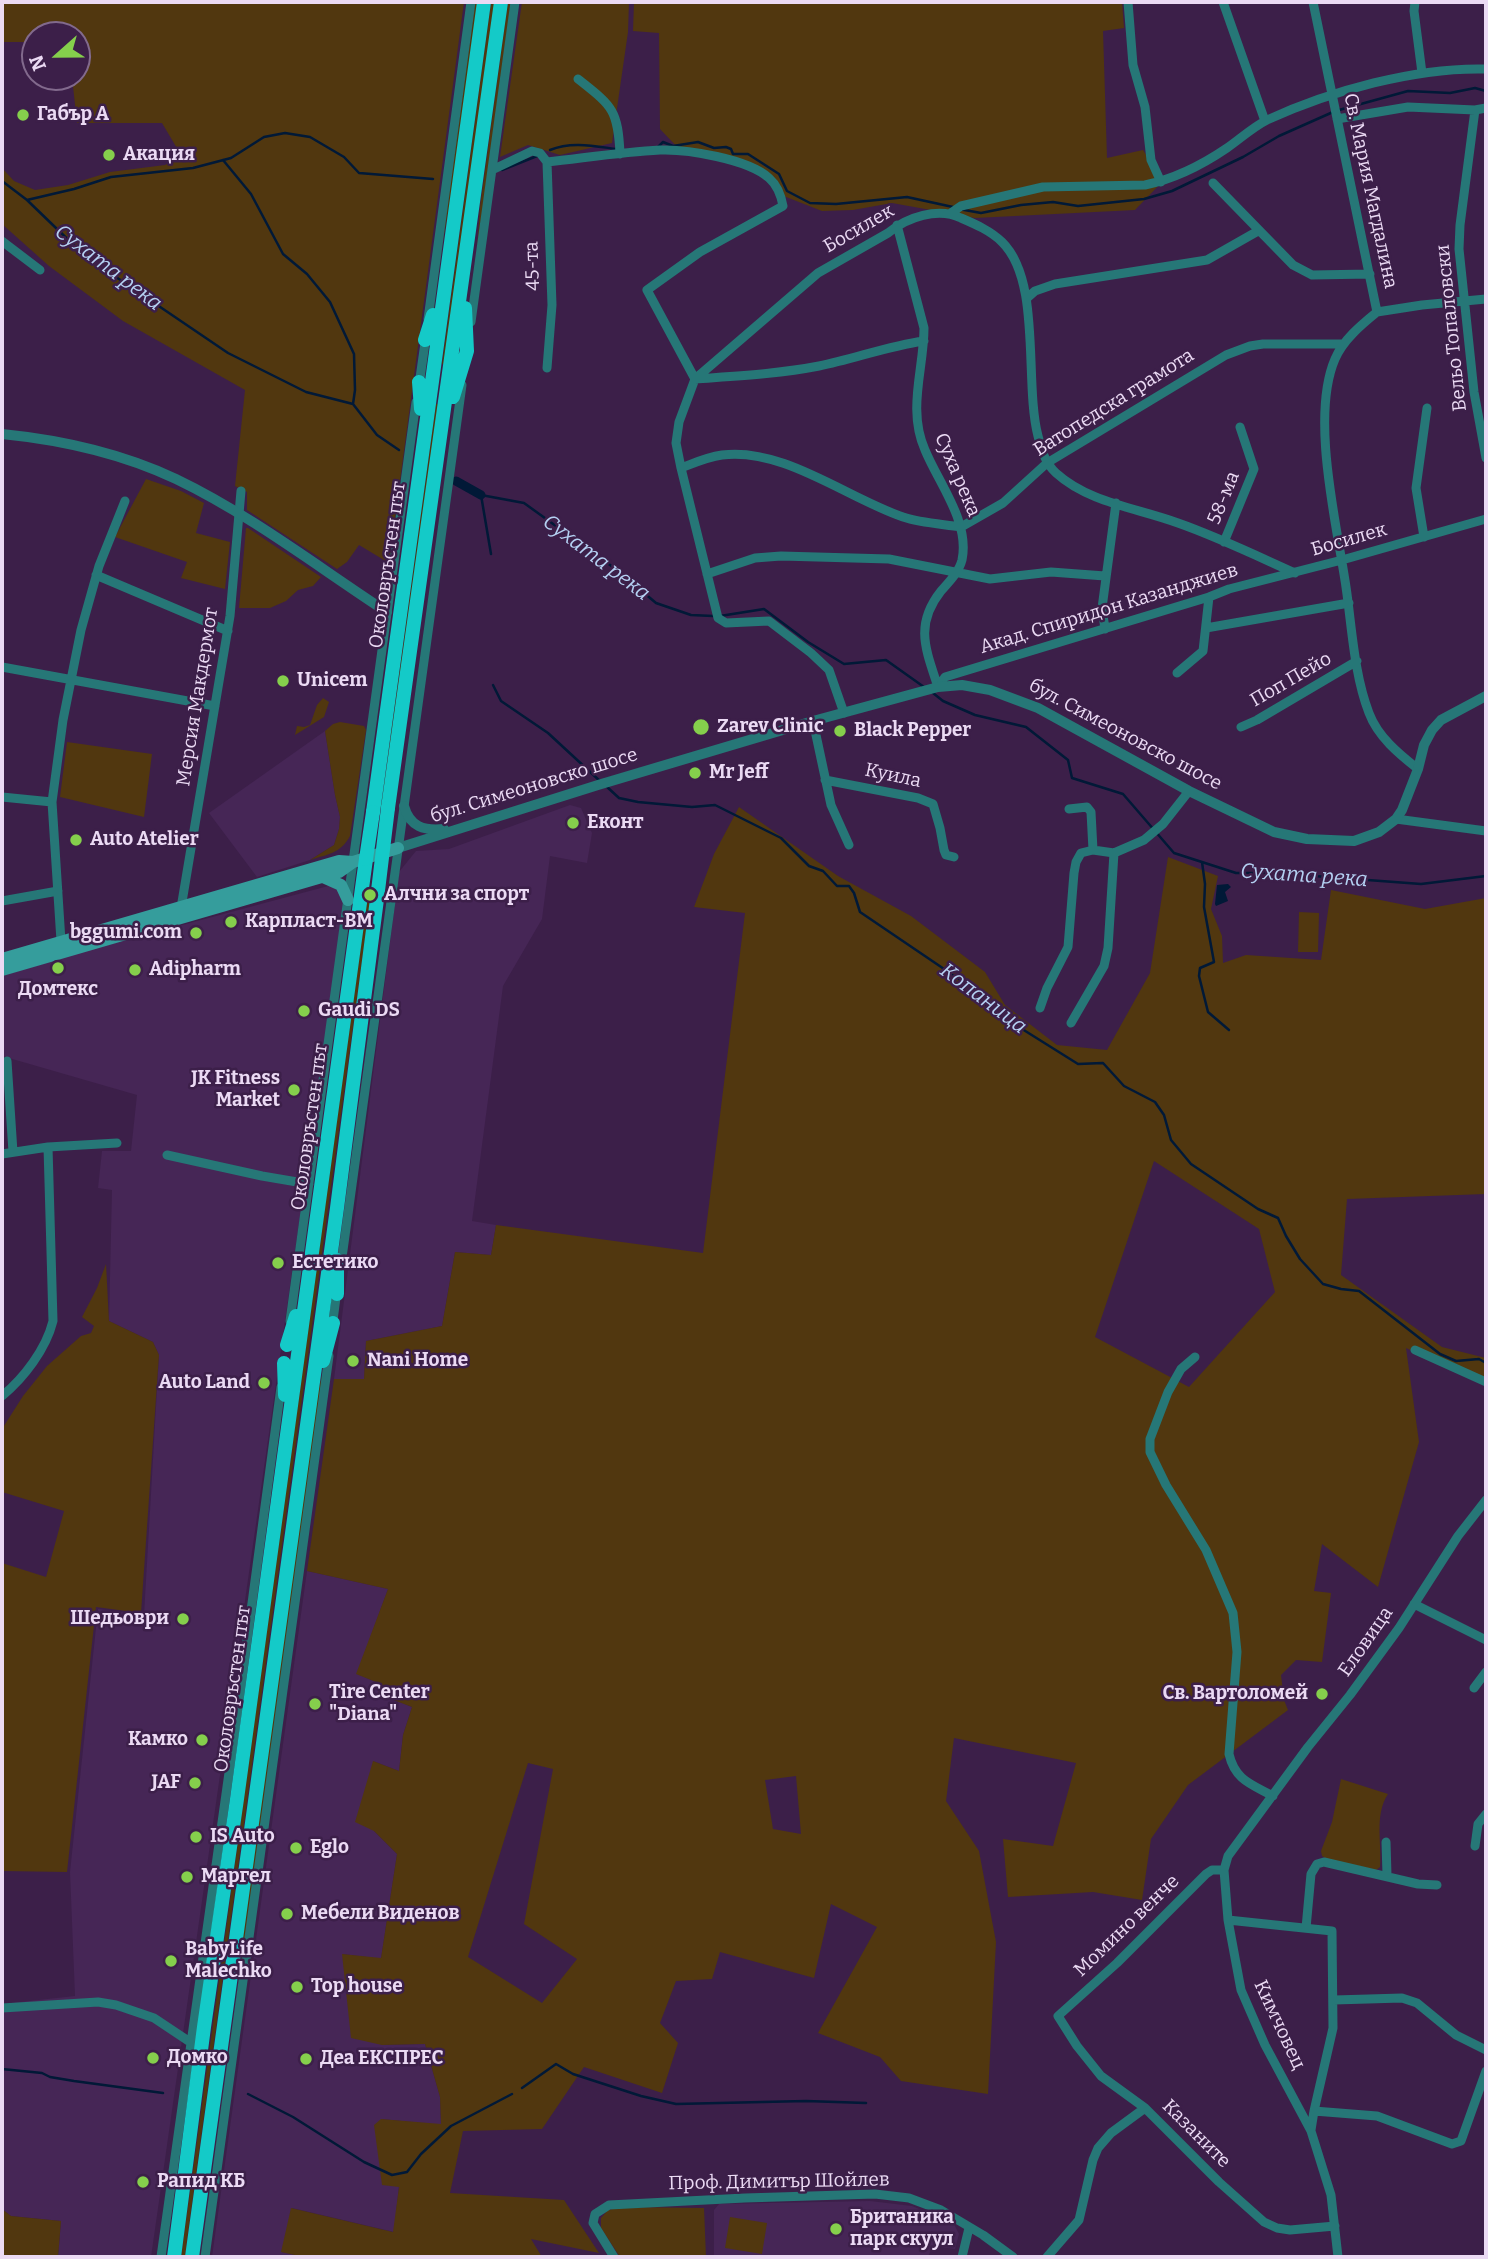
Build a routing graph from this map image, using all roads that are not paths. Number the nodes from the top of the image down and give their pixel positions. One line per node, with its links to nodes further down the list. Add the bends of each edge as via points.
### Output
1 (471, 2): 34 (street, Околовръстен път)
2 (484, 2): 26 (highway, Околовръстен път)
3 (501, 2): 27 (highway, Околовръстен път)
4 (515, 2): 19 (street)
5 (1128, 2): 20 (street, via 1133,65 1145,107 1151,160)
6 (1223, 2): 16 (street)
7 (1313, 2): 12 (street, Св. Мария Магдалина)
8 (1415, 2): 10 (street)
9 (1486, 69): 10 (street)
10 (1422, 73): 12 (street)
11 (578, 79): 17 (street, via 612,109)
12 (1332, 96): 15 (street, Св. Мария Магдалина); 16 (street)
13 (1486, 108): 14 (street)
14 (1475, 110): 15 (street, via 1408,107); 32 (street, Вельо Топаловски, via 1460,225)
15 (1338, 119): 29 (street, Св. Мария Магдалина)
16 (1265, 121): 20 (street, via 1225,149)
17 (620, 153): 18 (street); 39 (street, via 662,150 720,157 768,177 781,195 783,206 700,252 647,290)
18 (547, 162): 19 (street, via 532,151); 38 (street, 45-та, via 552,304)
19 (492, 170): 37 (street)
20 (1161, 182): 22 (street, via 1043,187 961,206)
21 (1213, 183): 24 (street)
22 (951, 213): 23 (street, Босилек); 30 (street, via 1003,242 1023,275)
23 (897, 225): 35 (street, Суха река); 39 (street, Босилек, via 818,273)
24 (1258, 231): 29 (street, via 1293,265 1312,275); 30 (street, via 1207,260 1055,284)
25 (2, 241): 28 (street)
26 (447, 266): 34 (highway); 44 (highway, Околовръстен път)
27 (464, 268): 37 (highway); 45 (highway, Околовръстен път)
28 (40, 270)
29 (1370, 274): 33 (street, Св. Мария Магдалина)
30 (1027, 298): 47 (street, via 1033,417)
31 (1486, 299): 32 (street)
32 (1465, 301): 33 (street); 46 (street, Вельо Топаловски)
33 (1377, 312): 36 (street, Св. Мария Магдалина)
34 (425, 340): 40 (street, Околовръстен път)
35 (924, 341): 39 (street, via 819,366); 54 (street, Суха река, via 917,424)
36 (1343, 344): 47 (street, Ватопедска грамота, via 1264,344 1226,355); 57 (street, Св. Мария Магдалина, via 1325,398 1326,454)
37 (467, 351): 45 (highway); 84 (street)
38 (547, 368)
39 (695, 379): 48 (street, Босилек, via 679,422 676,443)
40 (419, 382): 44 (highway); 65 (street, Околовръстен път)
41 (1427, 408): 55 (street, via 1416,488)
42 (1240, 427): 56 (street, 58-ма, via 1254,470)
43 (2, 434): 52 (street, via 73,444 146,466)
44 (423, 444): 97 (highway, Околовръстен път, bridge, via 373,812)
45 (439, 446): 112 (highway, Околовръстен път, bridge)
46 (1486, 458)
47 (1046, 463): 51 (street, Босилек, via 1077,488); 54 (street, Ватопедска грамота, via 1003,503)
48 (681, 468): 54 (street, via 725,455 752,456 780,462 904,517); 59 (street, Босилек)
49 (241, 491): 52 (street, Мерсия Макдермот)
50 (125, 501): 61 (street)
51 (1116, 503): 56 (street, Босилек); 62 (street)
52 (240, 514): 65 (street); 68 (street, Мерсия Макдермот)
53 (1486, 519): 55 (street, Босилек)
54 (961, 527): 60 (street, Суха река, via 962,562)
55 (1423, 537): 57 (street, Босилек)
56 (1224, 542): 58 (street, Босилек)
57 (1342, 560): 58 (street, Босилек); 64 (street, Св. Мария Магдалина)
58 (1295, 573): 63 (street, Акад. Спиридон Казанджиев)
59 (707, 574): 60 (street, via 755,558 781,556 889,559); 76 (street, Босилек, via 717,614 726,623 769,621 801,645 829,670)
60 (956, 574): 62 (street, via 990,579 1051,572); 73 (street, Суха река, via 934,600 925,620 924,644)
61 (96, 575): 68 (street); 72 (street)
62 (1105, 576): 67 (street)
63 (1209, 597): 66 (street); 67 (street, Акад. Спиридон Казанджиев)
64 (1349, 603): 66 (street); 69 (street, Св. Мария Магдалина)
65 (387, 612): 94 (street, Околовръстен път)
66 (1206, 628): 71 (street, via 1203,651)
67 (1105, 629): 73 (street, Акад. Спиридон Казанджиев, via 945,677)
68 (228, 631): 75 (street, Мерсия Макдермот)
69 (1357, 661): 78 (street, Поп Пейо); 79 (street, Св. Мария Магдалина, via 1370,715 1381,735)
70 (2, 667): 72 (street)
71 (1177, 673)
72 (70, 680): 75 (street); 83 (street)
73 (938, 687): 76 (street, бул. Симеоновско шосе); 81 (street, бул. Симеоновско шосе, via 962,685 1012,697)
74 (1486, 695): 79 (street, via 1441,720 1424,745)
75 (215, 706): 99 (street, Мерсия Макдермот)
76 (844, 713): 77 (street, бул. Симеоновско шосе)
77 (813, 721): 80 (street); 87 (street, бул. Симеоновско шосе)
78 (1241, 727)
79 (1418, 769): 86 (street)
80 (825, 780): 89 (street); 93 (street, Куила, via 933,804 944,850)
81 (1189, 791): 86 (street, бул. Симеоновско шосе, via 1295,838 1353,841 1379,832); 92 (street, via 1151,836)
82 (2, 797): 83 (street)
83 (52, 802): 96 (street)
84 (404, 807): 87 (street, via 408,818 424,829); 90 (street)
85 (1069, 809): 91 (street, via 1087,807 1091,812)
86 (1396, 819): 88 (street)
87 (471, 825): 90 (street, бул. Симеоновско шосе)
88 (1486, 831)
89 (849, 845)
90 (398, 848): 94 (main road, бул. Симеоновско шосе); 114 (street)
91 (1093, 850): 92 (street); 103 (street, via 1081,853 1076,862 1068,947)
92 (1114, 853): 104 (street, via 1104,966)
93 (954, 857)
94 (353, 862): 95 (main road, бул. Симеоновско шосе); 97 (street, Околовръстен път); 99 (main road, бул. Симеоновско шосе, via 339,861)
95 (323, 877): 97 (main road, via 341,885); 102 (main road, бул. Симеоновско шосе)
96 (58, 891): 98 (street); 100 (street)
97 (354, 900): 111 (street, Околовръстен път); 113 (highway, Околовръстен път)
98 (2, 901)
99 (181, 908): 100 (main road, бул. Симеоновско шосе)
100 (61, 941): 101 (main road, бул. Симеоновско шосе)
101 (2, 959)
102 (2, 970)
103 (1040, 1008)
104 (1071, 1023)
105 (6, 1061): 108 (street)
106 (117, 1143): 107 (street)
107 (48, 1147): 108 (street); 121 (street, via 53,1321 39,1354)
108 (13, 1152): 109 (street)
109 (2, 1154)
110 (167, 1155): 111 (street)
111 (309, 1184): 116 (street, Околовръстен път)
112 (337, 1208): 114 (highway); 122 (highway, Околовръстен път)
113 (307, 1285): 116 (highway); 123 (highway, Околовръстен път)
114 (337, 1294): 115 (street)
115 (333, 1323): 122 (highway); 152 (street)
116 (287, 1345): 119 (street, Околовръстен път)
117 (1415, 1350): 120 (street)
118 (1195, 1357): 129 (street, via 1168,1392 1150,1439 1150,1452 1195,1530 1233,1613 1237,1652 1230,1754 1233,1769)
119 (284, 1363): 123 (highway); 141 (street, Околовръстен път)
120 (1486, 1382)
121 (2, 1396)
122 (307, 1419): 151 (highway, Околовръстен път)
123 (285, 1438): 150 (highway, Околовръстен път)
124 (1486, 1500): 125 (street, Еловица)
125 (1414, 1604): 126 (street); 129 (street, Еловица)
126 (1486, 1640)
127 (1486, 1672): 128 (street)
128 (1474, 1688)
129 (1273, 1796): 133 (street, Еловица, via 1228,1856)
130 (1486, 1814): 132 (street, via 1478,1824)
131 (1385, 1842): 134 (street)
132 (1475, 1846)
133 (1224, 1870): 136 (street, Кимчовец); 140 (street, Момино венче, via 1206,1874)
134 (1387, 1875): 135 (street); 137 (street, via 1317,1864 1311,1874)
135 (1437, 1885)
136 (1228, 1920): 137 (street); 146 (street, Кимчовец, via 1241,1990)
137 (1306, 1928): 138 (street, via 1332,1931)
138 (1334, 2000): 142 (street, via 1402,1998 1418,2003 1456,2035); 145 (street, via 1334,2028)
139 (2, 2008): 141 (street, via 116,2005 154,2018)
140 (1058, 2016): 144 (street, Казаните, via 1101,2076)
141 (190, 2042): 149 (street, Околовръстен път)
142 (1486, 2050)
143 (1486, 2071): 145 (street, via 1461,2141 1452,2144 1377,2116)
144 (1145, 2108): 147 (street, Казаните, via 1264,2222 1290,2230); 156 (street, via 1098,2148 1079,2220)
145 (1314, 2111): 146 (street)
146 (1311, 2131): 147 (street, Кимчовец, via 1331,2195)
147 (1335, 2226): 157 (street, Кимчовец)
148 (968, 2228): 153 (street, Проф. Димитър Шойлев, via 941,2210 909,2198 874,2194 609,2205 595,2214 593,2223); 154 (street); 155 (street, Проф. Димитър Шойлев)
149 (161, 2257)
150 (174, 2257)
151 (192, 2257)
152 (205, 2257)
153 (614, 2257)
154 (962, 2257)
155 (1013, 2257)
156 (1047, 2257)
157 (1338, 2257)

